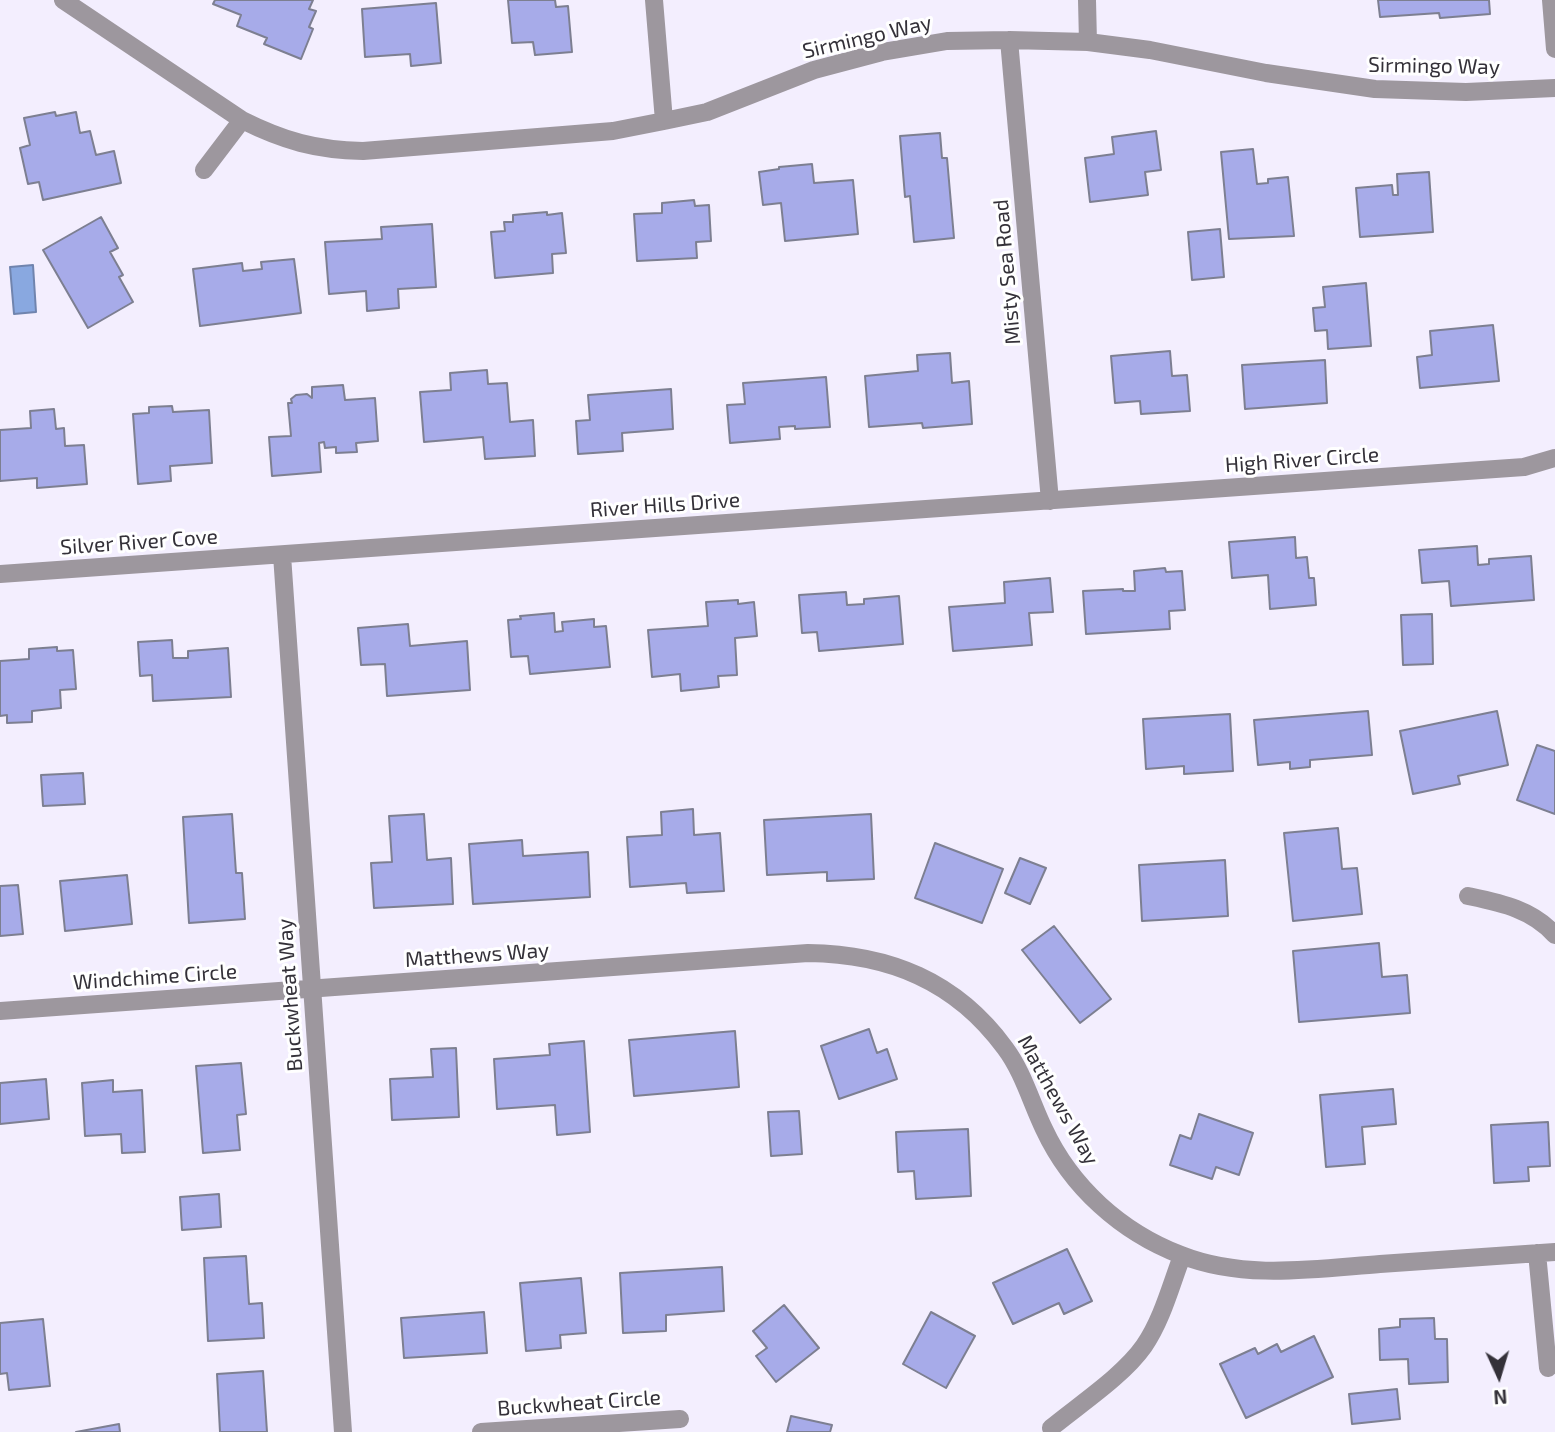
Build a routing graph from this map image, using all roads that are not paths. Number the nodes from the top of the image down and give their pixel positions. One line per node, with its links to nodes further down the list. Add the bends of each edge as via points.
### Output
1 (62, 0): 9 (street, Sirmingo Way)
2 (654, 0): 10 (street)
3 (1087, 0): 6 (street)
4 (1551, 0): 7 (street)
5 (1009, 40): 6 (street, Sirmingo Way); 10 (street, Sirmingo Way, via 947,41 881,52 814,70 707,111); 13 (street, Misty Sea Road)
6 (1088, 42): 8 (street, Sirmingo Way, via 1376,89 1466,92)
7 (1555, 49)
8 (1555, 88)
9 (242, 120): 10 (street, Sirmingo Way, via 301,145 363,151 613,131); 11 (street)
10 (664, 121)
11 (204, 170)
12 (1555, 458): 13 (street, High River Circle, via 1524,467)
13 (1050, 500): 14 (street, River Hills Drive)
14 (282, 555): 15 (street, Silver River Cove); 18 (street, Buckwheat Way)
15 (0, 574)
16 (1468, 896): 17 (street, via 1508,905 1543,921)
17 (1555, 934)
18 (312, 990): 19 (street, Windchime Circle); 21 (street, Matthews Way, via 808,953 836,953 892,964 943,989 987,1026 1021,1074 1044,1130 1079,1183 1126,1226); 25 (street, Buckwheat Way)
19 (0, 1011)
20 (1546, 1252): 21 (street, Matthews Way, via 1263,1271); 22 (street)
21 (1182, 1256): 24 (street, via 1146,1344 1131,1363)
22 (1548, 1368)
23 (680, 1419): 26 (street, Buckwheat Circle)
24 (1051, 1428)
25 (343, 1432)
26 (481, 1432)

